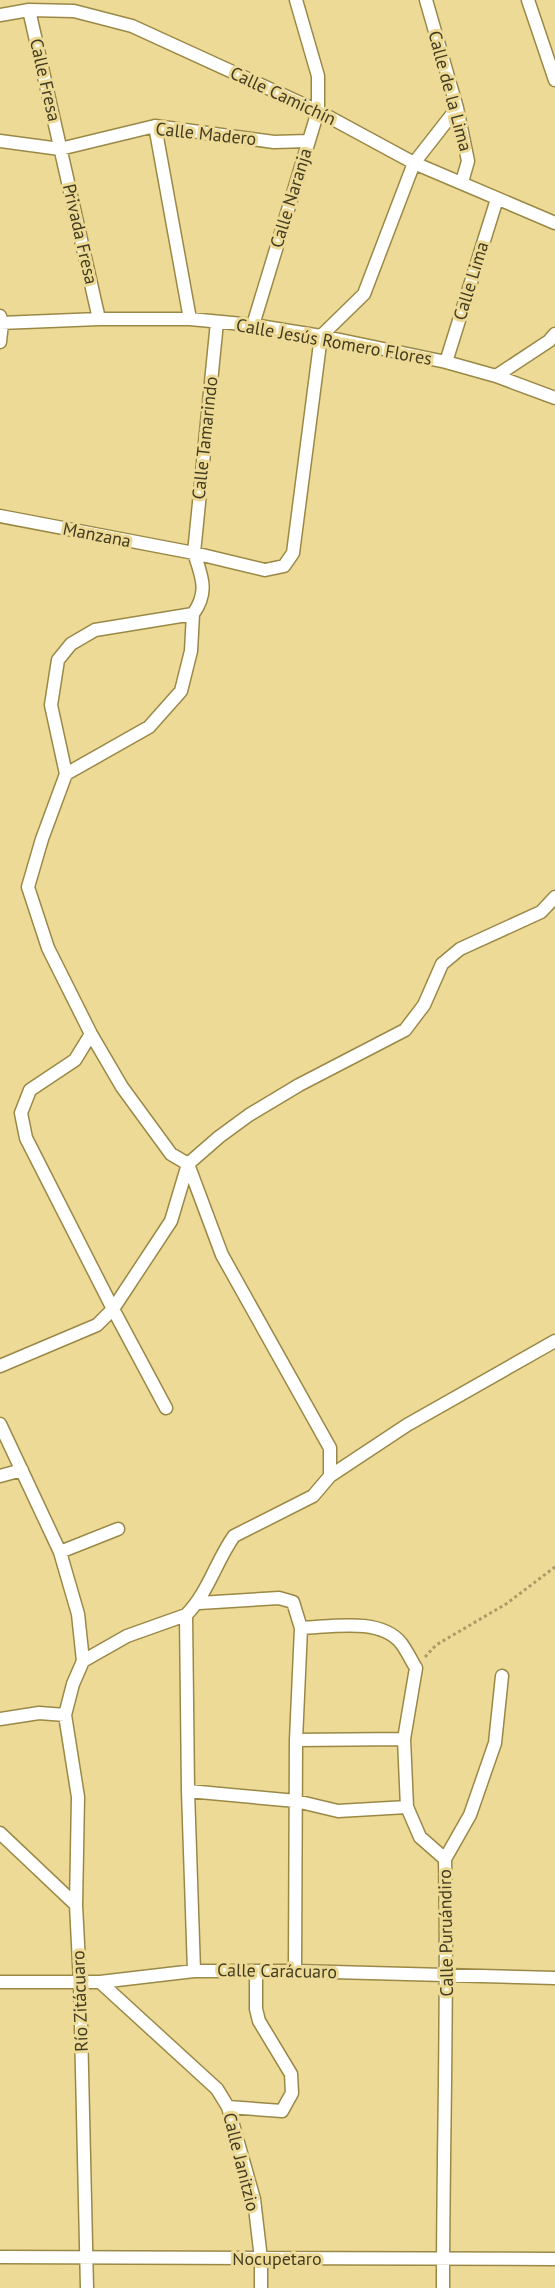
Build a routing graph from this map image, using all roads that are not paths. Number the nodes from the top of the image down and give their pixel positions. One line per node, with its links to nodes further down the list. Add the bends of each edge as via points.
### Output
1 (296, 0): 8 (street, Calle Naranja, via 318,76)
2 (426, 0): 7 (street, Calle de la Lima)
3 (528, 0): 6 (street)
4 (29, 10): 5 (street, Calle Camichín); 8 (street, Calle Camichín, via 74,11 132,26); 12 (street, Calle Fresa)
5 (0, 15)
6 (555, 80)
7 (456, 108): 13 (street); 14 (street, Calle de la Lima, via 468,161)
8 (318, 111): 11 (street, Calle Naranja); 13 (street, Calle Camichín)
9 (155, 126): 11 (street, Calle Madero, via 274,142); 12 (street, Calle Madero); 18 (street)
10 (0, 141): 12 (street, Calle Madero)
11 (308, 141): 21 (street, Calle Naranja)
12 (60, 149): 17 (street, Privada Fresa)
13 (414, 163): 14 (street, Calle Camichín); 23 (street, via 364,294)
14 (462, 182): 15 (street, Calle Camichín)
15 (496, 199): 16 (street, Calle Camichín); 25 (street, Calle Lima)
16 (555, 223)
17 (99, 319): 18 (street, Calle Jesús Romero Flores); 19 (street, Calle Jesús Romero Flores)
18 (190, 319): 20 (street, Calle Jesús Romero Flores)
19 (1, 320): 24 (street)
20 (217, 322): 21 (street, Calle Jesús Romero Flores); 29 (street, Calle Tamarindo)
21 (253, 325): 23 (street, Calle Jesús Romero Flores)
22 (555, 334): 26 (street)
23 (321, 336): 25 (street, Calle Jesús Romero Flores); 29 (street, Manzana, via 293,553 284,566 265,570)
24 (0, 342)
25 (446, 362): 26 (street, Calle Jesús Romero Flores)
26 (496, 376): 27 (street, Calle Jesús Romero Flores)
27 (555, 398)
28 (0, 516): 29 (street, Manzana)
29 (194, 553): 30 (street, via 203,581 201,603)
30 (193, 614): 31 (street, via 191,651 181,691 149,727); 31 (street, via 95,630 70,644 58,660 51,705)
31 (66, 774): 33 (street, via 28,887 48,948)
32 (555, 897): 34 (street, via 541,912 460,949 442,964 424,1005 405,1030 249,1115)
33 (91, 1034): 34 (street, via 122,1087 171,1154); 35 (street, via 75,1060 30,1090 21,1113 26,1138)
34 (188, 1164): 35 (street, via 171,1221); 42 (street, via 222,1255 330,1448)
35 (113, 1310): 37 (street, via 97,1325); 38 (street)
36 (555, 1341): 42 (street, via 407,1425)
37 (0, 1366)
38 (166, 1408)
39 (0, 1424): 40 (street)
40 (22, 1470): 41 (street); 44 (street)
41 (0, 1476)
42 (330, 1476): 45 (street, via 313,1496 234,1536)
43 (118, 1529): 44 (street)
44 (60, 1552): 48 (street, via 78,1614)
45 (199, 1603): 46 (street); 47 (street, via 279,1598 293,1602)
46 (186, 1615): 48 (street, via 126,1636); 54 (street)
47 (301, 1628): 52 (street, Calle Puruándiro, via 366,1627 385,1631 400,1642 416,1668); 53 (street)
48 (83, 1661): 50 (street)
49 (502, 1676): 58 (street, via 495,1743 470,1815)
50 (65, 1714): 51 (street); 59 (street, Río Zitácuaro, via 78,1797)
51 (0, 1719)
52 (404, 1739): 53 (street); 56 (street, Calle Puruándiro)
53 (296, 1740): 55 (street)
54 (188, 1791): 55 (street); 60 (street)
55 (296, 1801): 56 (street, via 338,1811); 62 (street)
56 (407, 1807): 58 (street, Calle Puruándiro, via 420,1838)
57 (0, 1833): 59 (street)
58 (445, 1859): 63 (street, Calle Puruándiro)
59 (75, 1905): 67 (street, Río Zitácuaro)
60 (194, 1971): 61 (street, Calle Carácuaro); 66 (street, Calle Carácuaro)
61 (256, 1971): 62 (street, Calle Carácuaro); 68 (street, via 259,2021 291,2074 292,2093 282,2111)
62 (295, 1971): 63 (street, Calle Carácuaro)
63 (447, 1975): 64 (street, Calle Carácuaro); 72 (street, Calle Puruándiro)
64 (555, 1978)
65 (0, 1982): 67 (street, Calle Carácuaro)
66 (100, 1982): 67 (street, Calle Carácuaro); 68 (street, Calle Janitzio, via 217,2088)
67 (80, 1983): 70 (street, Río Zitácuaro)
68 (228, 2107): 71 (street, Calle Janitzio, via 254,2199)
69 (0, 2257): 70 (street, Nocupetaro)
70 (87, 2257): 71 (street, Nocupetaro); 74 (street, Río Zitácuaro)
71 (261, 2259): 72 (street, Nocupetaro); 75 (street, Calle Janitzio)
72 (443, 2259): 73 (street, Nocupetaro); 76 (street, Calle Puruándiro)
73 (555, 2259)
74 (87, 2288)
75 (261, 2288)
76 (443, 2288)

